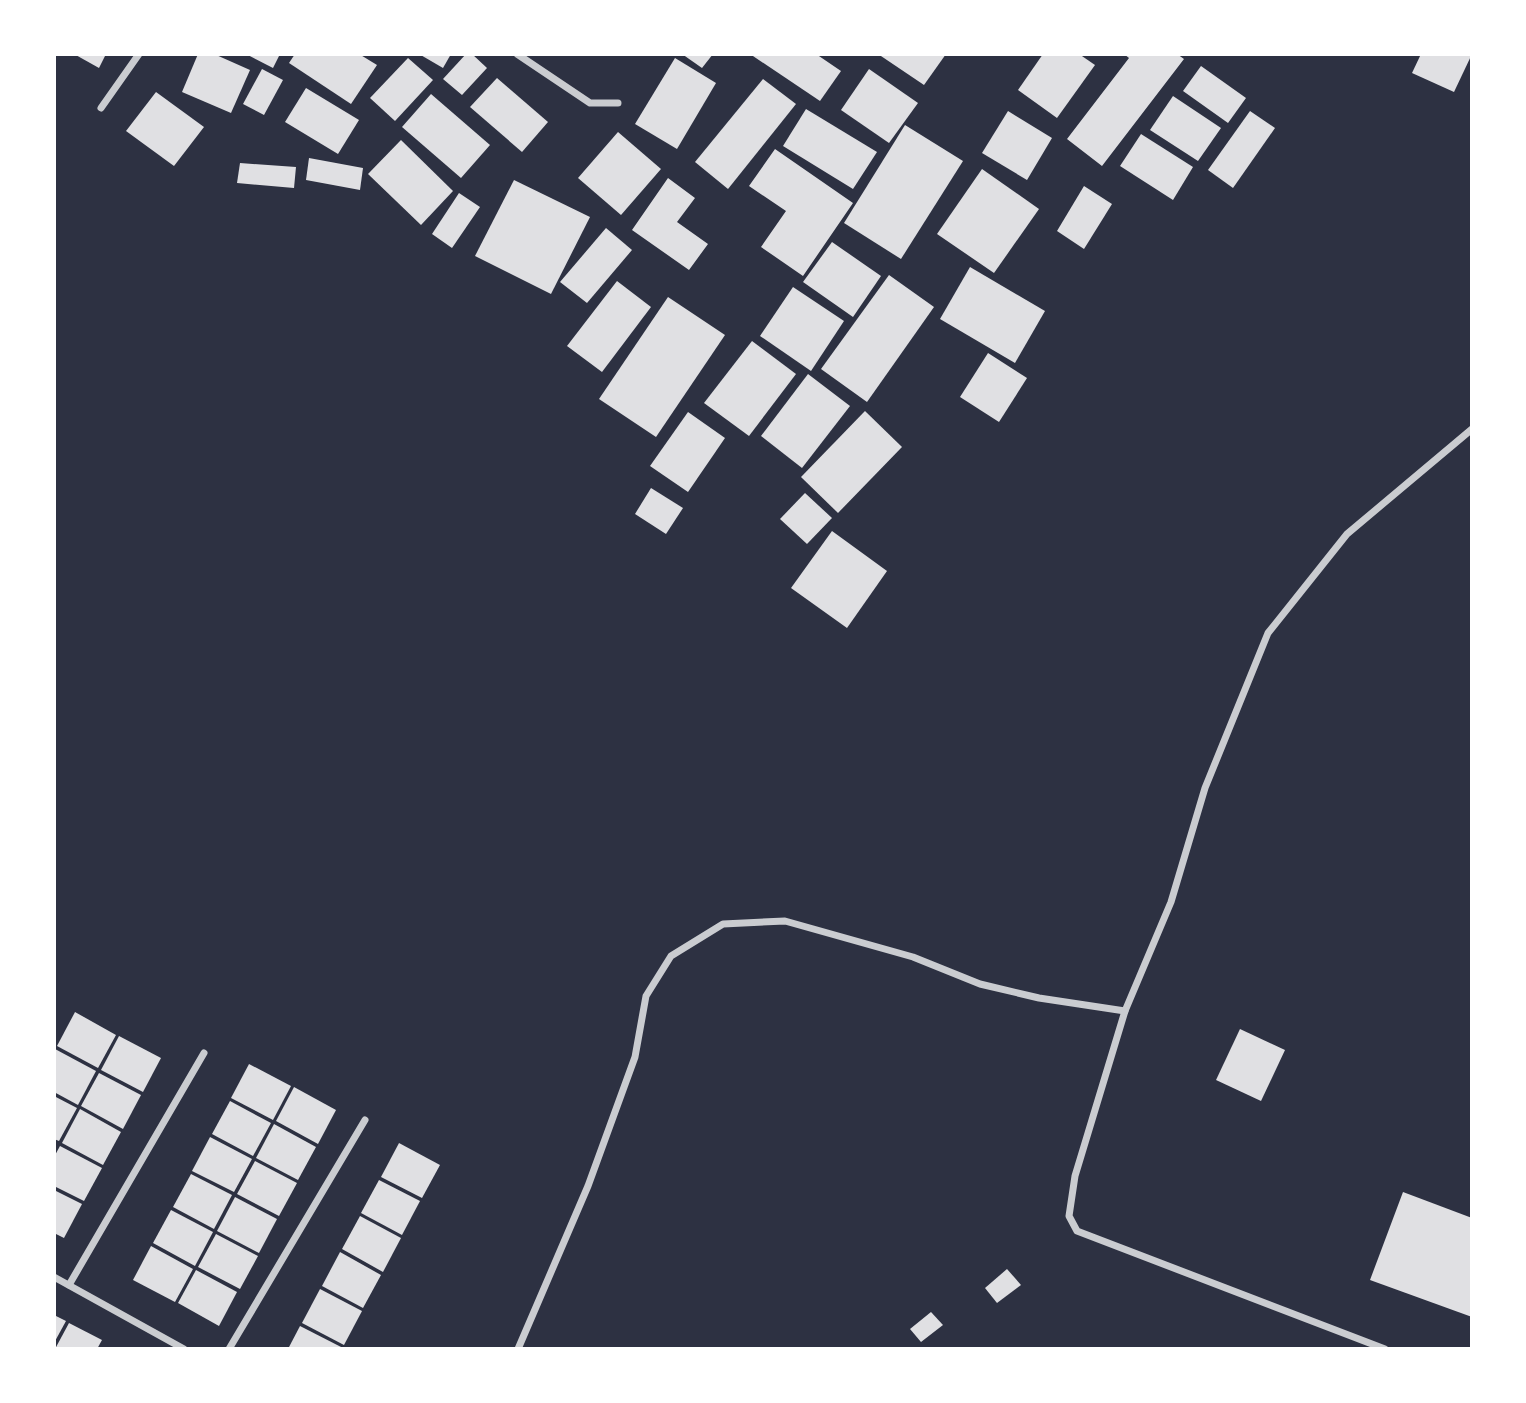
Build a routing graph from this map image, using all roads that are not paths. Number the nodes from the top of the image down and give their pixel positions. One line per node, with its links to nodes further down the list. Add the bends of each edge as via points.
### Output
1 (139, 54): 4 (street)
2 (517, 54): 3 (street, via 590,103)
3 (618, 103)
4 (101, 108)
5 (1472, 429): 6 (street, via 1347,534 1268,633 1205,788 1171,902)
6 (1125, 1011): 13 (street, via 980,984 914,957 785,921 723,925 671,956 646,996 635,1057 588,1185); 14 (street, via 1075,1176 1069,1216 1077,1231)
7 (204, 1054): 10 (street)
8 (365, 1119): 12 (street)
9 (54, 1277): 10 (street)
10 (69, 1285): 11 (street)
11 (184, 1349)
12 (229, 1349)
13 (518, 1349)
14 (1385, 1349)

